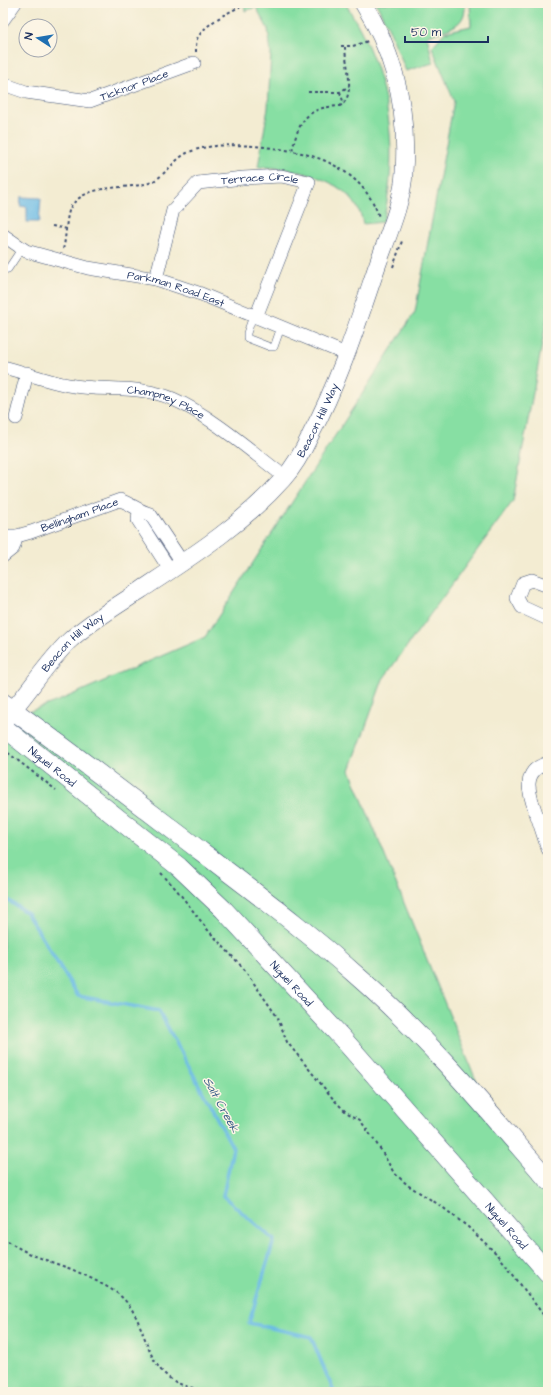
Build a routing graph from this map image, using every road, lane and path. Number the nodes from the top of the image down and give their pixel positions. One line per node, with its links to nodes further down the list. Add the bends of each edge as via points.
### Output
1 (15, 3): 4 (street)
2 (249, 3): 10 (path, via 220,18 204,31 197,40)
3 (363, 3): 27 (street, Beacon Hill Way, via 374,21 393,65 398,85 404,120 404,173 395,217)
4 (3, 20)
5 (368, 41): 7 (path)
6 (363, 42): 9 (path)
7 (370, 44)
8 (341, 46): 9 (path)
9 (345, 47): 12 (path, via 344,58 349,67)
10 (194, 63): 11 (street, Ticknor Place, via 90,101 26,92)
11 (3, 84)
12 (349, 86): 14 (path); 15 (path)
13 (308, 92): 14 (path)
14 (340, 92): 15 (path)
15 (344, 104): 16 (path, via 321,108 307,116 296,134)
16 (292, 151): 17 (path, via 319,158 349,173 369,193); 19 (path, via 257,147 201,148 186,154 150,182 86,194 71,206)
17 (381, 222)
18 (52, 226): 19 (path)
19 (67, 229): 22 (path, via 64,248)
20 (3, 235): 21 (street, Parkman Road East)
21 (22, 248): 22 (street, Parkman Road East); 23 (lane, via 8,269)
22 (58, 260): 24 (street, Parkman Road East, via 88,268)
23 (3, 270)
24 (156, 279): 25 (street, Parkman Road East, via 201,294); 25 (street, Terrace Circle, via 173,210 198,183 280,176 309,182)
25 (255, 317): 26 (street, Parkman Road East); 26 (lane, via 247,338 270,347 274,347)
26 (281, 327): 27 (street, Parkman Road East)
27 (346, 354): 31 (street, Beacon Hill Way, via 323,411 306,445)
28 (3, 367): 29 (street, Champney Place)
29 (27, 373): 30 (street); 31 (street, Champney Place, via 67,385 132,388 173,398 227,433)
30 (16, 418)
31 (285, 477): 35 (street, Beacon Hill Way, via 251,513)
32 (3, 536): 33 (street, Bellingham Place)
33 (18, 536): 34 (street, via 13,548); 35 (street, Bellingham Place, via 120,500 150,514)
34 (3, 556)
35 (176, 566): 38 (street, Beacon Hill Way, via 70,641)
36 (548, 586): 37 (street, via 532,580 523,583 517,598 522,607)
37 (548, 619)
38 (6, 712): 45 (main road, Niguel Road, via 243,883 356,974 403,1018 469,1088)
39 (3, 727): 47 (main road, Niguel Road, via 179,867 224,910 344,1039)
40 (3, 749): 42 (path)
41 (548, 763): 43 (street, via 532,774 529,783 529,793)
42 (58, 791)
43 (548, 849)
44 (160, 872): 48 (path, via 244,969 278,1018 287,1042 334,1100 346,1112 360,1120 394,1173 468,1227 499,1256)
45 (548, 1180)
46 (3, 1237): 49 (path, via 15,1248 72,1270 114,1291 134,1311 157,1364 166,1376 184,1385)
47 (548, 1273)
48 (548, 1321)
49 (214, 1392)

